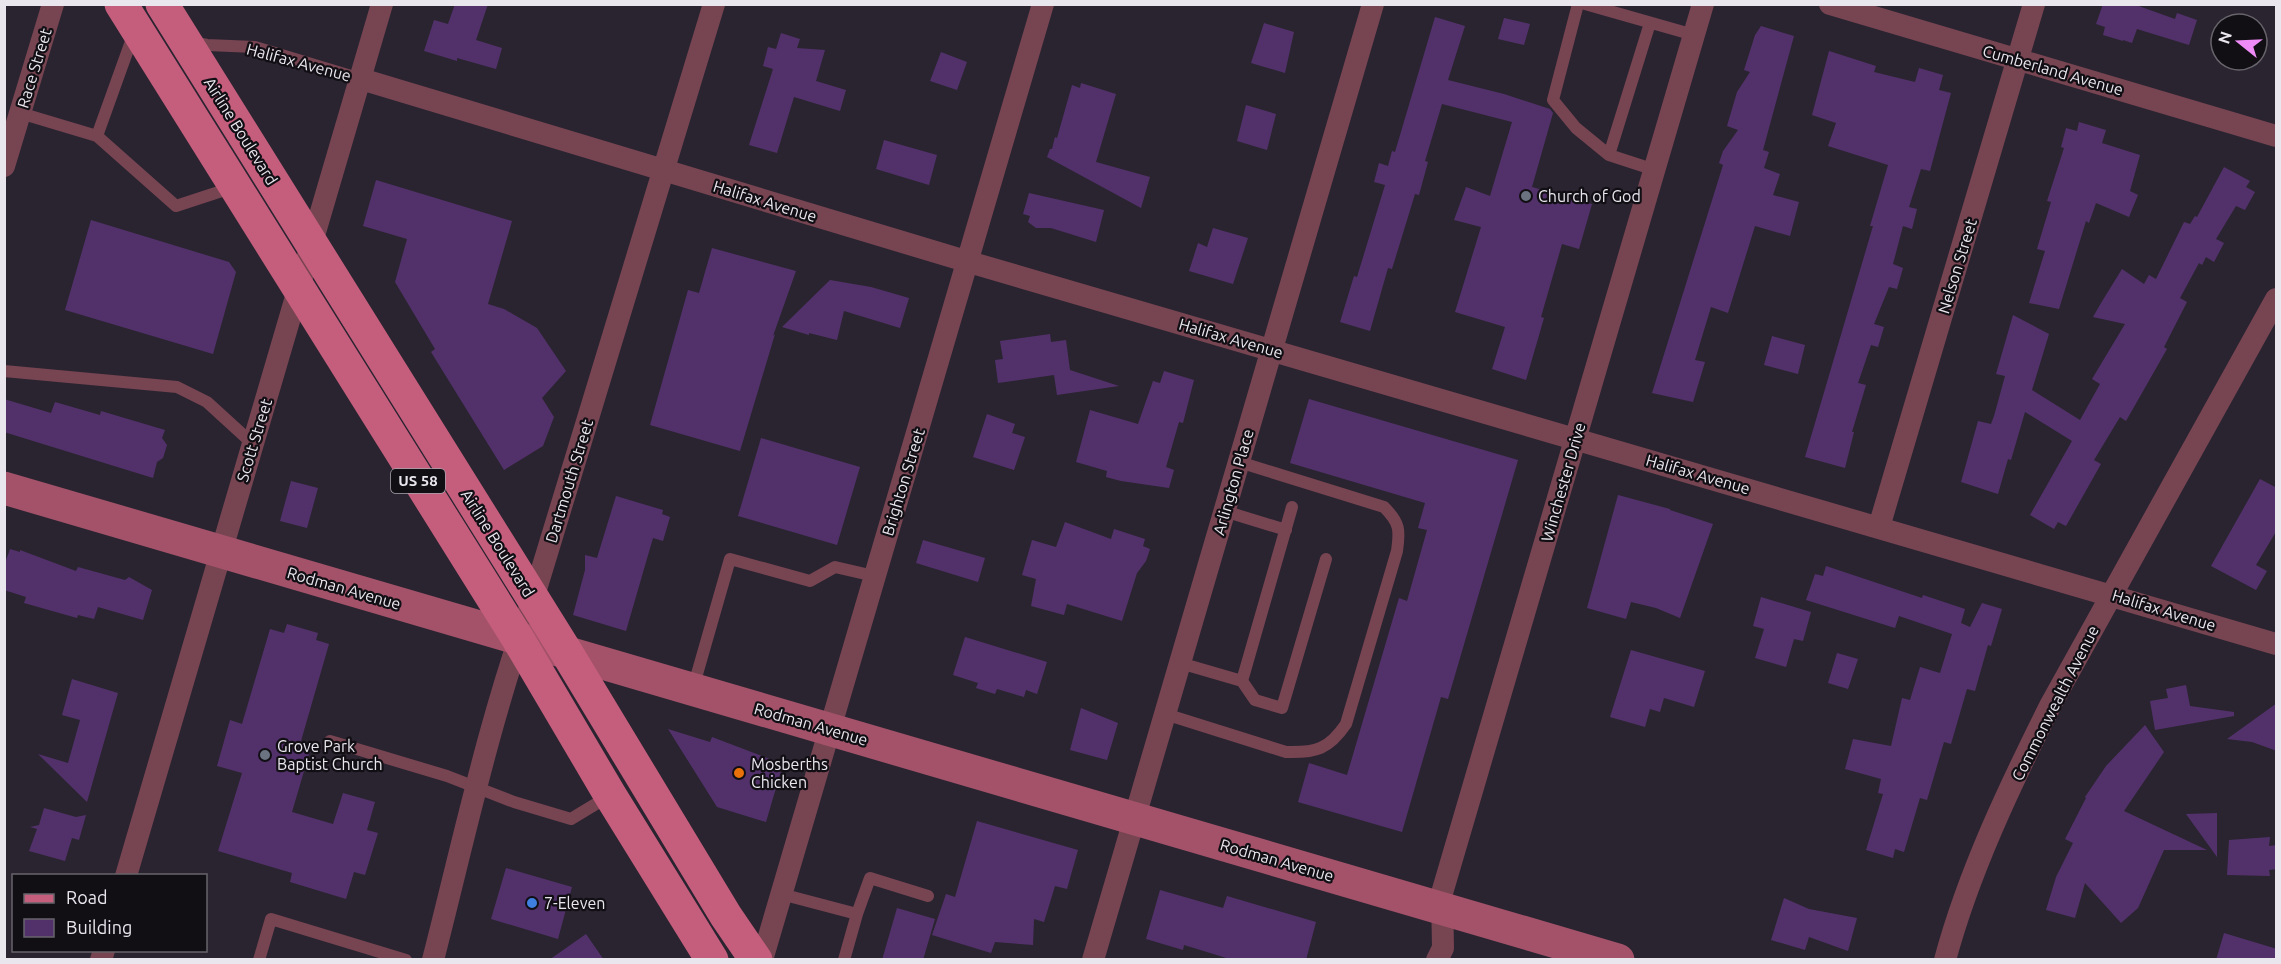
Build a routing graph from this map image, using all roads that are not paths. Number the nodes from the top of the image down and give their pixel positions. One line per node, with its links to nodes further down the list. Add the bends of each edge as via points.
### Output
1 (53, 4): 18 (street, Race Street)
2 (162, 4): 15 (main road, Airline Boulevard / US 58)
3 (382, 4): 17 (street, Scott Street)
4 (714, 4): 24 (street, Dartmouth Street)
5 (1043, 4): 27 (street, Brighton Street)
6 (1373, 4): 30 (street, Arlington Place)
7 (1578, 4): 21 (lane, via 1553,100 1576,128)
8 (1585, 4): 13 (lane)
9 (1703, 4): 14 (street, Winchester Drive)
10 (1830, 4): 16 (street, Cumberland Avenue)
11 (2034, 4): 16 (street, Nelson Street)
12 (128, 17): 19 (lane); 25 (main road, Airline Boulevard / US 58)
13 (1650, 23): 14 (lane); 21 (lane)
14 (1694, 35): 23 (street, Winchester Drive)
15 (184, 40): 17 (lane, Halifax Avenue, via 255,47); 26 (main road, Airline Boulevard / US 58)
16 (2018, 60): 20 (street, Cumberland Avenue); 38 (street, Nelson Street)
17 (361, 79): 24 (street, Halifax Avenue); 26 (street, Scott Street)
18 (20, 113): 19 (lane); 22 (street, Race Street)
19 (97, 136): 25 (lane, via 176,206)
20 (2277, 136)
21 (1609, 156): 23 (lane)
22 (4, 166)
23 (1655, 170): 32 (street, Winchester Drive)
24 (664, 171): 27 (street, Halifax Avenue); 44 (street, Dartmouth Street)
25 (234, 187): 28 (main road, Airline Boulevard / US 58)
26 (312, 246): 28 (street, Scott Street); 44 (main road, Airline Boulevard / US 58)
27 (969, 262): 30 (street, Halifax Avenue); 42 (street, Brighton Street)
28 (299, 292): 33 (street, Scott Street); 45 (main road, Airline Boulevard / US 58)
29 (2277, 299): 43 (street, Commonwealth Avenue)
30 (1272, 349): 32 (street, Halifax Avenue); 34 (street, Arlington Place)
31 (4, 370): 33 (lane, via 177,387 207,402)
32 (1576, 438): 38 (street, Halifax Avenue); 60 (street, Winchester Drive, via 1442,892)
33 (253, 444): 40 (street, Scott Street)
34 (1239, 462): 37 (street, Arlington Place); 51 (lane, via 1384,507 1395,517 1400,532 1393,563 1346,724 1323,748 1306,753 1286,752)
35 (4, 488): 40 (street, Rodman Avenue)
36 (1292, 507): 39 (lane)
37 (1224, 512): 39 (lane); 48 (street, Arlington Place)
38 (1880, 527): 43 (street, Halifax Avenue)
39 (1286, 530): 49 (lane)
40 (221, 552): 45 (street, Rodman Avenue); 57 (street, Scott Street)
41 (1326, 559): 49 (lane, via 1282,708 1255,700)
42 (874, 576): 50 (lane, via 835,567 810,581 730,559); 52 (street, Brighton Street)
43 (2112, 595): 46 (street, Halifax Avenue); 72 (street, Commonwealth Avenue, via 2032,742 1988,838)
44 (533, 599): 45 (street, Dartmouth Street); 47 (main road, Airline Boulevard / US 58)
45 (518, 639): 47 (street, Rodman Avenue); 54 (street, Dartmouth Street); 55 (main road, Airline Boulevard / US 58)
46 (2277, 644)
47 (567, 653): 50 (street, Rodman Avenue); 66 (main road, Airline Boulevard / US 58)
48 (1180, 663): 49 (lane); 51 (street, Arlington Place)
49 (1242, 681)
50 (693, 689): 52 (street, Rodman Avenue)
51 (1165, 714): 56 (street, Arlington Place)
52 (829, 729): 56 (street, Rodman Avenue); 58 (street, Brighton Street)
53 (330, 741): 54 (lane)
54 (477, 788): 55 (lane, via 571,819); 64 (street, Dartmouth Street)
55 (610, 795): 65 (main road, Airline Boulevard / US 58)
56 (1134, 818): 60 (street, Rodman Avenue); 69 (street, Arlington Place)
57 (127, 874)
58 (781, 894): 61 (lane); 67 (street, Brighton Street)
59 (928, 896): 61 (lane, via 870,878)
60 (1441, 908): 70 (street, Winchester Drive, via 1443,948); 71 (street, Rodman Avenue)
61 (856, 914): 68 (lane)
62 (259, 960): 63 (lane, via 271,920)
63 (406, 960)
64 (433, 960)
65 (712, 960)
66 (756, 960)
67 (762, 960)
68 (844, 960)
69 (1093, 960)
70 (1437, 960)
71 (1618, 960)
72 (1945, 960)

